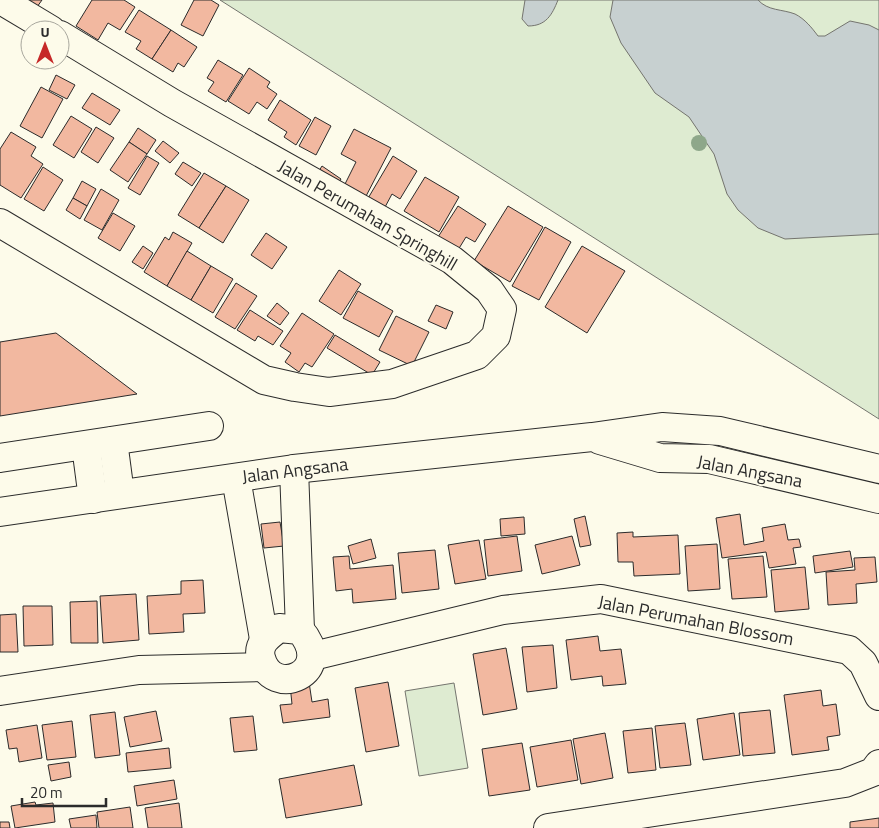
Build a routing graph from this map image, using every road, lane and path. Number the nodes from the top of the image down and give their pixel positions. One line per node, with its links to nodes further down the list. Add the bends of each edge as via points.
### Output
1 (1, 0): 2 (street)
2 (34, 20)
3 (70, 41): 4 (street, Jalan Perumahan Springhill, via 181,108 452,260 489,290 502,309 496,336 477,355 392,384 329,392 264,380)
4 (0, 223)
5 (209, 426): 7 (street)
6 (592, 437): 10 (street, Jalan Angsana); 11 (street, Jalan Angsana, via 662,427 712,429); 15 (street, Jalan Angsana, via 660,458 709,459)
7 (113, 441): 8 (street); 13 (street)
8 (86, 446): 9 (street); 14 (street)
9 (0, 458)
10 (294, 469): 12 (street, Jalan Angsana); 17 (street)
11 (879, 469)
12 (236, 478): 13 (street, Jalan Angsana); 18 (street)
13 (120, 494): 14 (street, Jalan Angsana)
14 (93, 499): 16 (street, Jalan Angsana)
15 (879, 499)
16 (0, 512)
17 (300, 630): 18 (street, via 279,628); 19 (street, via 309,640)
18 (264, 638): 20 (street, via 260,652)
19 (313, 656): 20 (street, via 308,668 298,677 285,680 273,676); 22 (street, Jalan Perumahan Blossom, via 503,610 602,600 849,650 864,663)
20 (264, 667): 21 (street, via 139,670)
21 (0, 692)
22 (879, 696)
23 (879, 764): 24 (street, via 873,772 845,783)
24 (548, 828)

